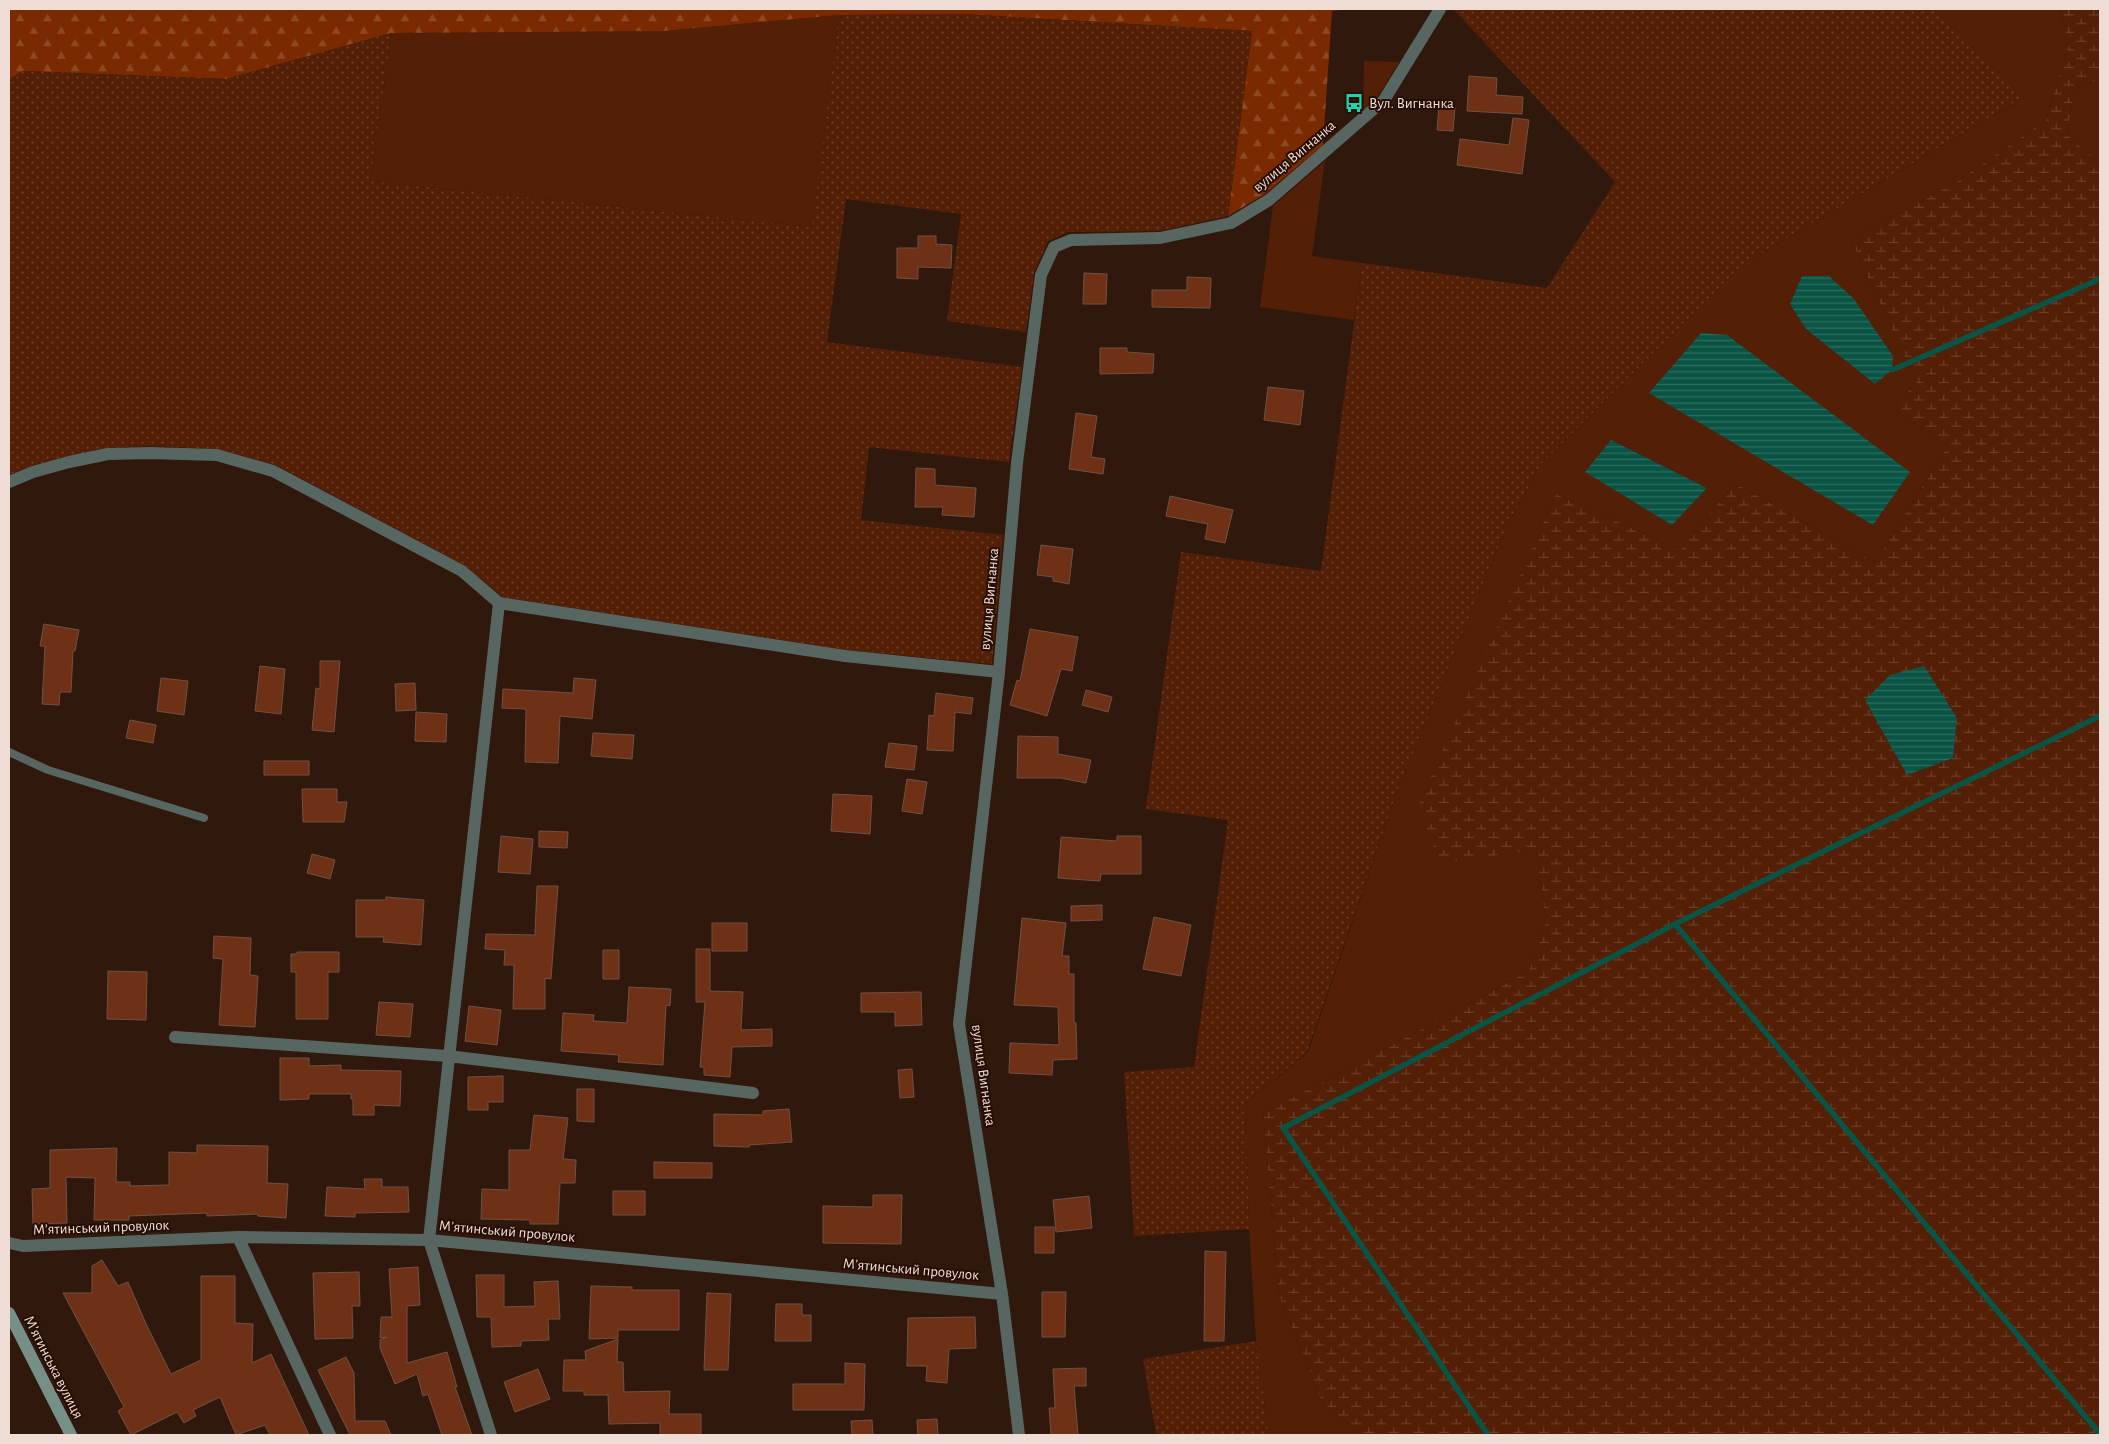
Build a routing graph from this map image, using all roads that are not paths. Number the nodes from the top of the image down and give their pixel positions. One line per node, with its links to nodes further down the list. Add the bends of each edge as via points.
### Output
1 (1440, 9): 4 (street, вулиця Вигнанка, via 1384,100 1270,200 1231,223 1160,238 1070,240 1054,248 1041,275 1019,443)
2 (9, 482): 3 (street, via 33,472 108,454 217,455 273,471 462,571)
3 (499, 604): 4 (street, via 846,656); 8 (street)
4 (999, 672): 13 (street, вулиця Вигнанка, via 959,1024)
5 (9, 752): 6 (lane, via 48,770)
6 (204, 818)
7 (175, 1036): 8 (street)
8 (448, 1056): 9 (street); 11 (street)
9 (753, 1093)
10 (238, 1237): 11 (street, Мʼятинський провулок); 12 (street, Мʼятинський провулок, via 23,1246); 16 (street)
11 (429, 1240): 13 (street, Мʼятинський провулок); 17 (street)
12 (9, 1243)
13 (1002, 1294): 18 (street, вулиця Вигнанка)
14 (9, 1313): 15 (street, Мʼятинська вулиця)
15 (71, 1435)
16 (330, 1435)
17 (491, 1435)
18 (1019, 1435)

